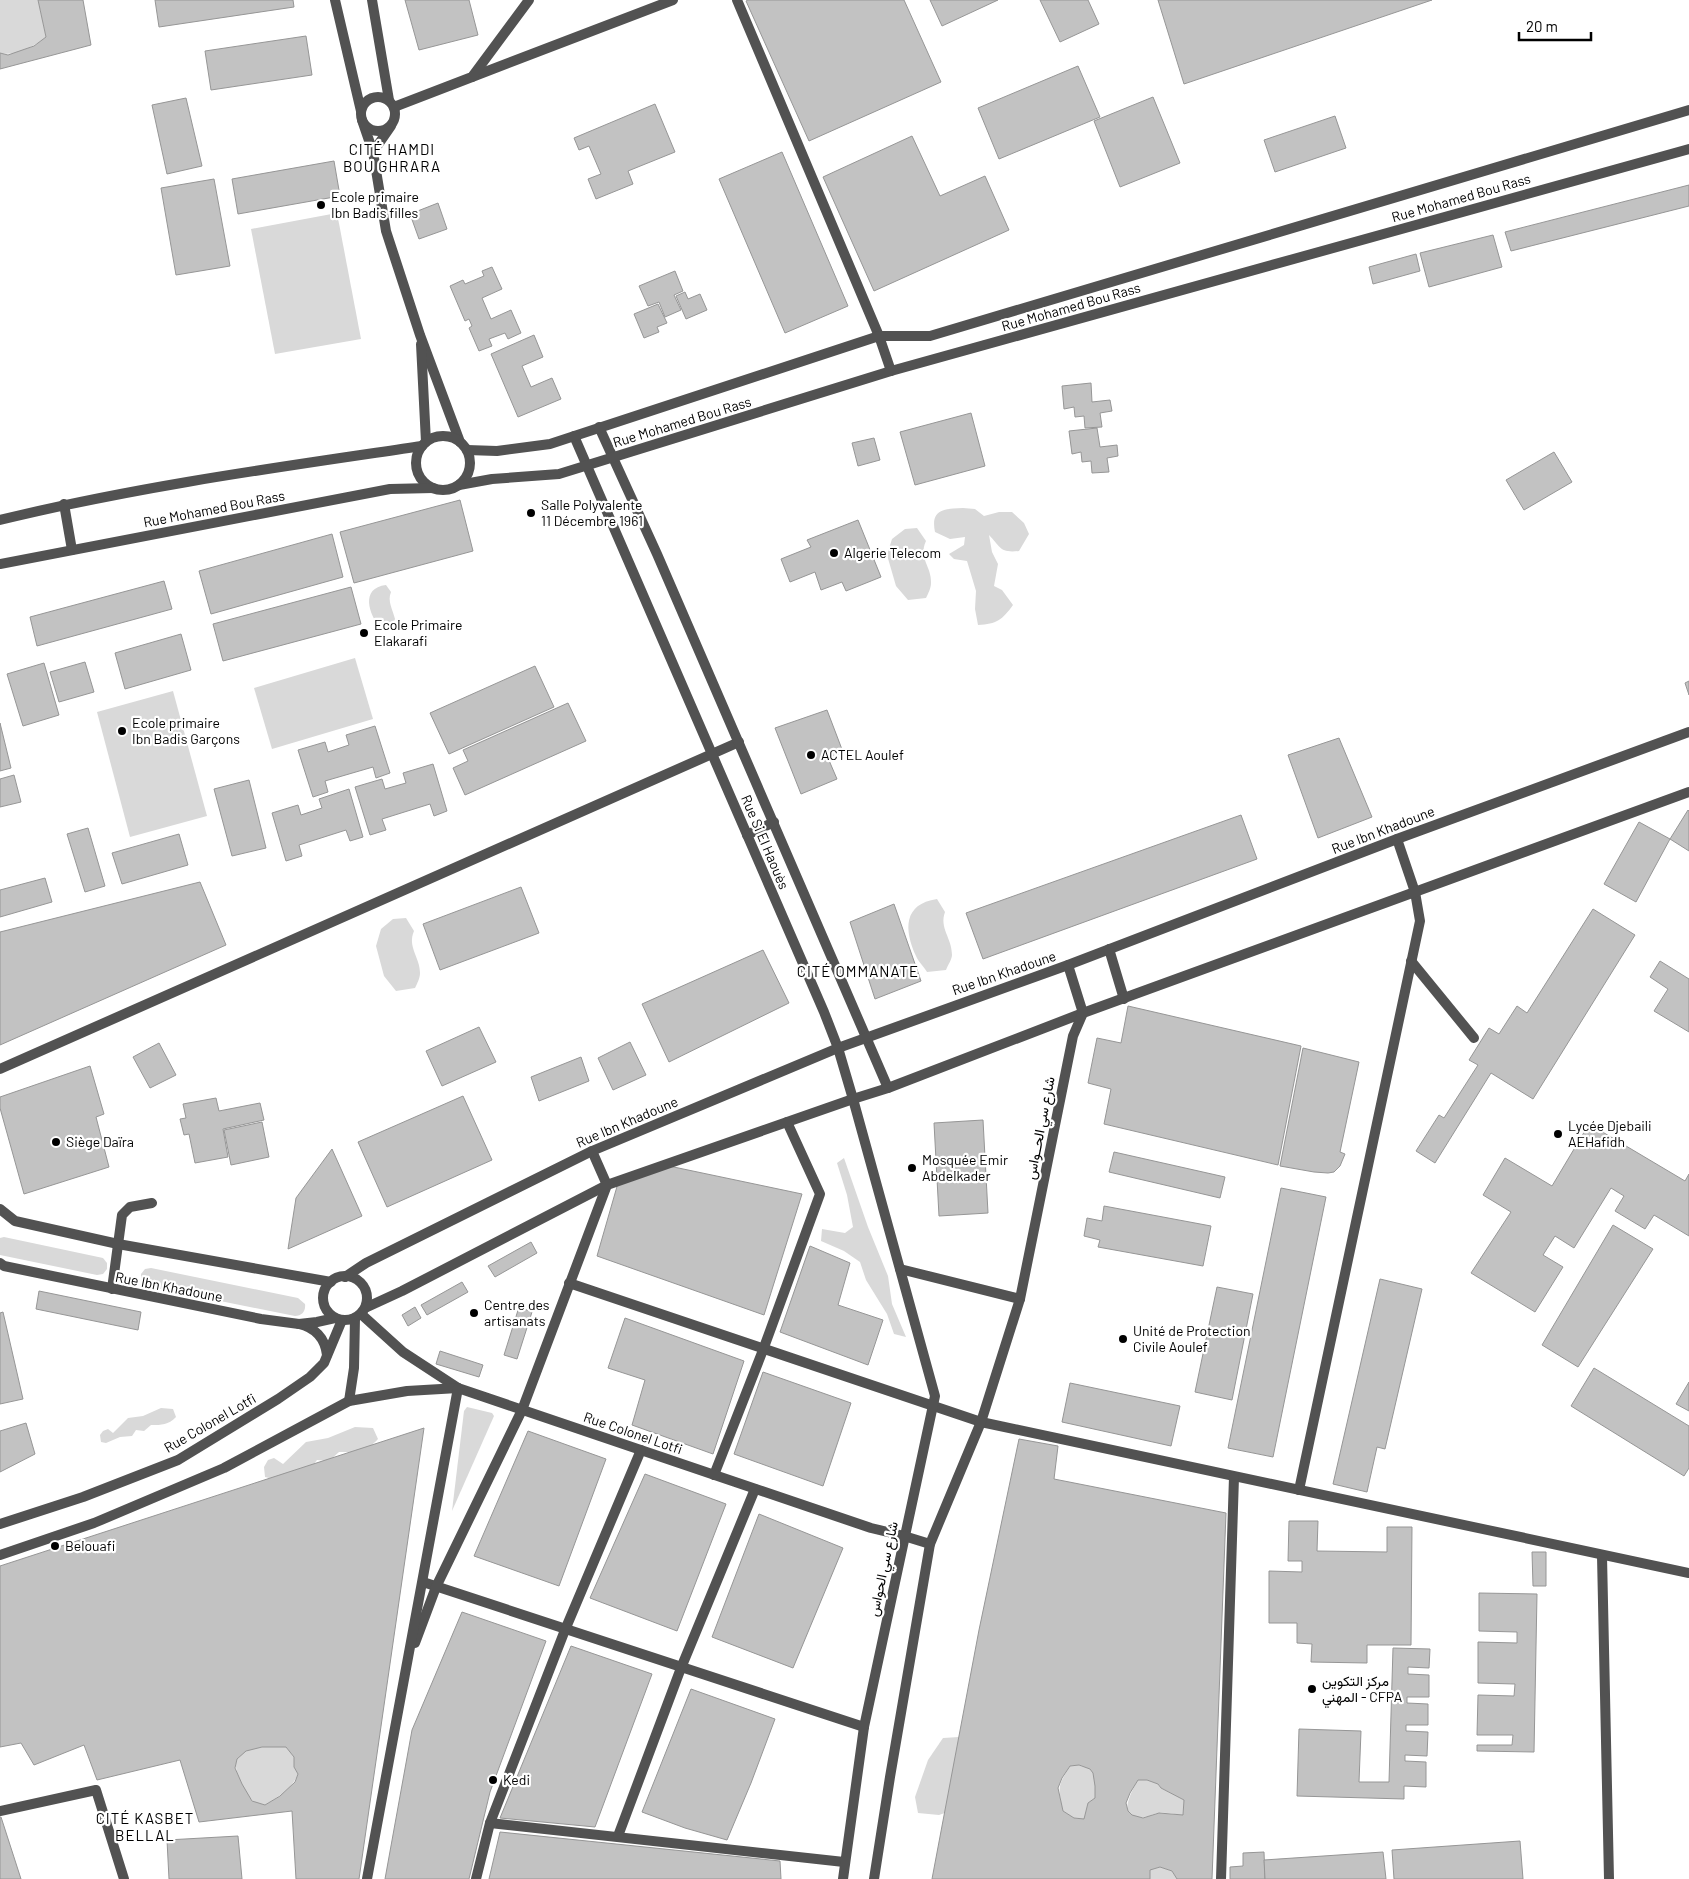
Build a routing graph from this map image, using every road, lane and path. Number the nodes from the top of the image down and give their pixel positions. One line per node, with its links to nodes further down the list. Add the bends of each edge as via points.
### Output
1 (335, 0): 9 (street)
2 (372, 0): 7 (street)
3 (529, 0): 6 (street)
4 (673, 0): 6 (street)
5 (737, 0): 14 (street)
6 (472, 77): 7 (street)
7 (391, 104): 9 (street, via 380,96 371,98 364,103); 10 (street, via 395,116)
8 (1689, 110): 14 (street, Rue Mohamed Bou Rass, via 930,336)
9 (361, 116): 10 (street, via 367,128 375,131); 12 (street)
10 (392, 125): 12 (street)
11 (1689, 149): 15 (street, Rue Mohamed Bou Rass)
12 (373, 152): 13 (street, via 386,231)
13 (420, 335): 18 (street); 19 (street)
14 (879, 336): 15 (street); 16 (street, Rue Mohamed Bou Rass)
15 (891, 371): 21 (street, Rue Mohamed Bou Rass)
16 (599, 427): 17 (street, Rue Mohamed Bou Rass); 21 (street, Rue Si El Haouès)
17 (574, 436): 20 (street, Rue Mohamed Bou Rass, via 550,444 497,451); 22 (street, Rue Si El Haouès)
18 (460, 442): 19 (street, via 443,436); 20 (street)
19 (424, 444): 24 (street, via 418,453 417,470 420,478); 25 (street, Rue Mohamed Bou Rass, via 172,483)
20 (467, 450): 23 (street, via 469,469)
21 (613, 458): 22 (street, Rue Mohamed Bou Rass); 30 (street, Rue Si El Haouès)
22 (587, 466): 23 (street, Rue Mohamed Bou Rass, via 559,474); 31 (street, Rue Si El Haouès)
23 (459, 485): 24 (street, via 451,489)
24 (433, 488): 27 (street, Rue Mohamed Bou Rass, via 390,489)
25 (64, 504): 26 (street, Rue Mohamed Bou Rass); 27 (street)
26 (0, 520)
27 (72, 550): 28 (street, Rue Mohamed Bou Rass)
28 (0, 564)
29 (1689, 732): 35 (street, Rue Ibn Khadoune)
30 (739, 742): 31 (street); 33 (street, Rue Si El Haouès)
31 (712, 754): 34 (street, Rue Si El Haouès); 45 (street)
32 (1689, 792): 36 (street)
33 (774, 822): 34 (street); 42 (street, Rue Si El Haouès)
34 (747, 834): 44 (street, Rue Si El Haouès)
35 (1397, 839): 36 (street); 37 (street, Rue Ibn Khadoune)
36 (1415, 892): 38 (street, via 1420,921); 40 (street)
37 (1109, 949): 39 (street, Rue Ibn Khadoune); 40 (street)
38 (1411, 961): 43 (street); 75 (street)
39 (1068, 965): 41 (street); 42 (street, Rue Ibn Khadoune)
40 (1124, 999): 41 (street)
41 (1083, 1014): 46 (street); 60 (street, شارع سي الحــواس, via 1073,1036)
42 (867, 1037): 44 (street, Rue Ibn Khadoune); 46 (street, Rue Si El Haouès)
43 (1474, 1038)
44 (838, 1048): 47 (street, Rue Si El Haouès); 49 (street, Rue Ibn Khadoune)
45 (0, 1069)
46 (888, 1088): 47 (street)
47 (853, 1099): 48 (street); 55 (street, Rue Si El Haouès)
48 (787, 1122): 50 (street); 64 (street, via 820,1194)
49 (592, 1151): 50 (street); 56 (street, Rue Ibn Khadoune, via 375,1258)
50 (607, 1185): 58 (street); 61 (street)
51 (152, 1203): 53 (street, via 124,1211)
52 (0, 1209): 53 (street, via 15,1221)
53 (118, 1244): 57 (street); 59 (street)
54 (0, 1263): 59 (street, Rue Ibn Khadoune)
55 (900, 1269): 60 (street); 68 (street, شارع سي الحواس, via 935,1396)
56 (345, 1276): 57 (street); 61 (street, via 359,1281 367,1293)
57 (331, 1282): 62 (street, via 326,1288 324,1302 330,1314)
58 (569, 1283): 64 (street); 69 (street)
59 (112, 1289): 63 (street, Rue Ibn Khadoune)
60 (1020, 1299): 70 (street)
61 (360, 1314): 62 (street); 66 (street, via 403,1352); 67 (street)
62 (339, 1319): 63 (street, Rue Ibn Khadoune); 65 (street, Rue Colonel Lotfi)
63 (299, 1324): 65 (street, via 316,1331 326,1346)
64 (763, 1350): 68 (street); 72 (street)
65 (327, 1355): 76 (street, Rue Colonel Lotfi, via 324,1363 310,1377 178,1460 83,1497)
66 (458, 1388): 67 (street, Rue Colonel Lotfi, via 407,1391); 69 (street, Rue Colonel Lotfi); 82 (street)
67 (349, 1401): 79 (street, Rue Colonel Lotfi, via 224,1468 94,1523)
68 (932, 1407): 70 (street); 77 (street, شارع سي الحواس)
69 (522, 1410): 71 (street, Rue Colonel Lotfi); 83 (street)
70 (981, 1422): 73 (street); 78 (street)
71 (641, 1450): 72 (street, Rue Colonel Lotfi); 84 (street)
72 (714, 1475): 74 (street, Rue Colonel Lotfi)
73 (1234, 1477): 75 (street); 97 (street)
74 (755, 1489): 77 (street, Rue Colonel Lotfi); 85 (street)
75 (1298, 1490): 80 (street)
76 (0, 1524)
77 (904, 1536): 78 (street, Rue Colonel Lotfi); 87 (street, شارع سي الحواس)
78 (930, 1544): 96 (street)
79 (0, 1554)
80 (1602, 1556): 81 (street); 98 (street)
81 (1689, 1573)
82 (423, 1582): 83 (street); 86 (street)
83 (436, 1587): 84 (street); 86 (street)
84 (565, 1630): 85 (street); 89 (street)
85 (681, 1668): 87 (street); 90 (street)
86 (404, 1672): 93 (street)
87 (864, 1727): 91 (street, شارع سي الحواس)
88 (0, 1810): 92 (street, via 96,1790)
89 (490, 1824): 90 (street); 94 (street)
90 (618, 1836): 91 (street)
91 (844, 1862): 95 (street, شارع سي الحواس)
92 (124, 1879)
93 (367, 1879)
94 (476, 1879)
95 (843, 1879)
96 (874, 1879)
97 (1221, 1879)
98 (1609, 1879)

